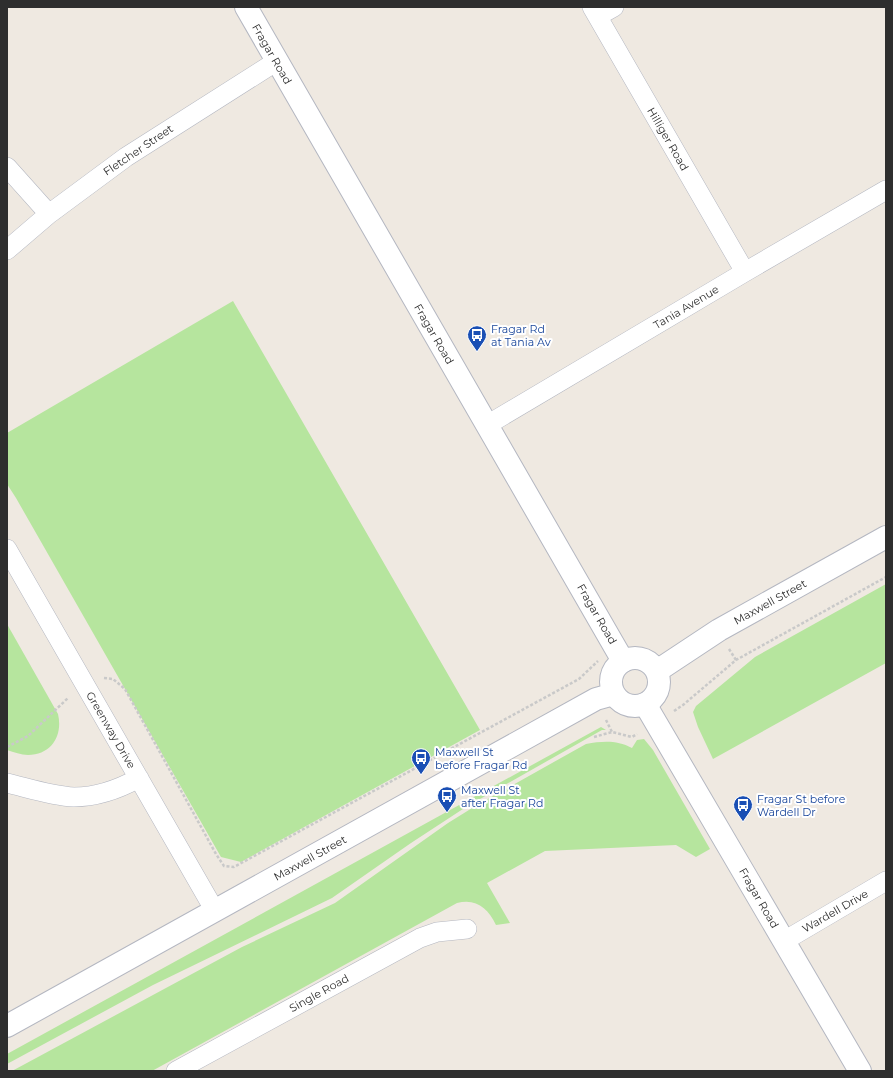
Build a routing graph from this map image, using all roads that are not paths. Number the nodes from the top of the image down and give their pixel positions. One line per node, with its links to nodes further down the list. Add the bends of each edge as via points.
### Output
1 (246, 7): 3 (street, Fragar Road)
2 (601, 10): 8 (street, Hilliger Road)
3 (277, 61): 6 (street, Fletcher Street, via 126,157); 9 (street, Fragar Road)
4 (7, 167): 6 (street)
5 (886, 190): 8 (street, Tania Avenue)
6 (48, 214): 7 (street, Fletcher Street)
7 (7, 250)
8 (745, 272): 9 (street, Tania Avenue)
9 (487, 425): 12 (street, Fragar Road)
10 (886, 537): 13 (street, Maxwell Street, via 719,630)
11 (7, 549): 16 (street, Greenway Drive)
12 (623, 661): 13 (street, via 630,658 646,660); 14 (street, via 613,672 611,687)
13 (657, 671): 15 (street, via 659,686 656,694)
14 (614, 694): 15 (street, via 618,700 631,706); 19 (street, Maxwell Street, via 596,699)
15 (645, 704): 21 (street, Fragar Road)
16 (139, 778): 17 (street, via 98,794 74,797); 19 (street, Greenway Drive)
17 (7, 783)
18 (886, 881): 21 (street, Wardell Drive)
19 (215, 911): 22 (street, Maxwell Street)
20 (467, 929): 23 (street, Single Road, via 437,932 420,938)
21 (784, 941): 24 (street, Fragar Road)
22 (7, 1026)
23 (176, 1071)
24 (860, 1071)

